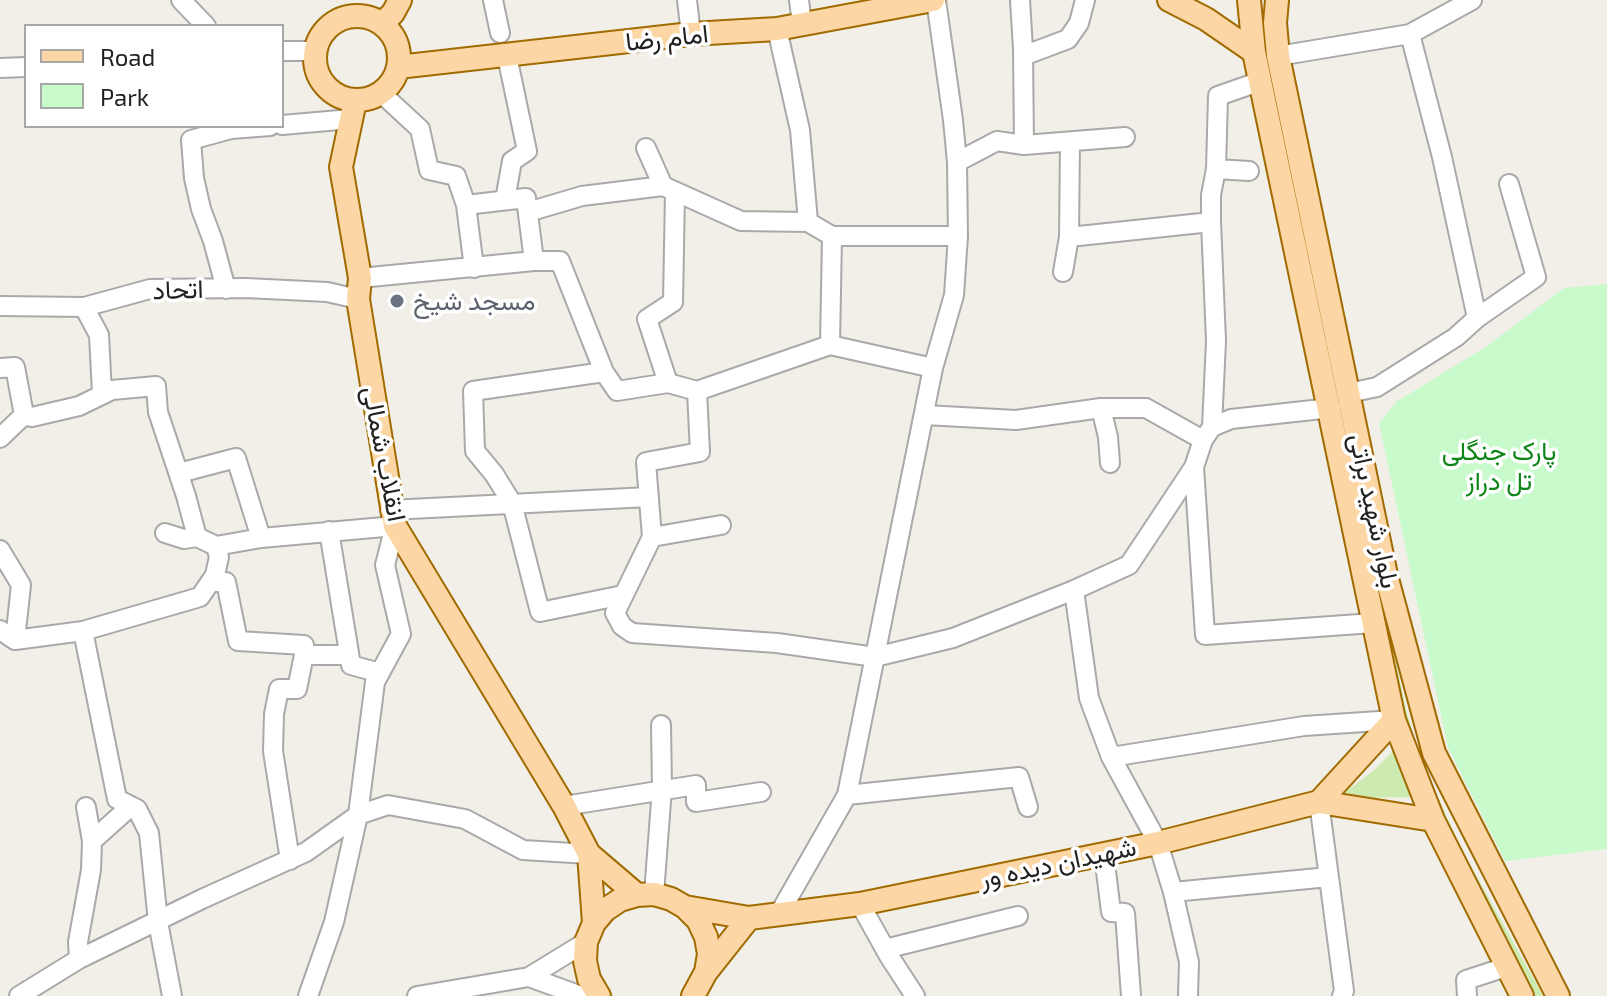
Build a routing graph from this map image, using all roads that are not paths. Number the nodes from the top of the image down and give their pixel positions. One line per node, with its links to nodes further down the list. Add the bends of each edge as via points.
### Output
1 (181, 0): 15 (street)
2 (400, 0): 16 (main road)
3 (493, 0): 19 (street)
4 (687, 0): 20 (street)
5 (799, 0): 17 (street)
6 (935, 0): 17 (main road, امام رضا); 40 (street)
7 (1020, 0): 26 (street)
8 (1085, 0): 26 (street, via 1068,39)
9 (1169, 0): 24 (main road)
10 (1249, 0): 24 (main road, بلوار شهید براتی)
11 (1277, 0): 14 (main road, بلوار شهید براتی)
12 (1286, 0): 14 (main road)
13 (1472, 0): 21 (street)
14 (1275, 23): 27 (main road, بلوار شهید براتی)
15 (204, 24)
16 (382, 24): 23 (main road, via 345,17 322,34); 29 (main road, via 397,45)
17 (802, 24): 18 (main road, امام رضا)
18 (777, 29): 20 (main road, امام رضا); 48 (street, via 800,130)
19 (500, 33)
20 (691, 34): 25 (main road, امام رضا)
21 (1410, 34): 27 (street); 60 (street)
22 (284, 51): 23 (street)
23 (316, 51): 33 (main road, via 314,61 324,86)
24 (1254, 52): 31 (main road, بلوار شهید براتی)
25 (507, 56): 29 (main road, امام رضا); 45 (street, via 527,151 512,161)
26 (1023, 56): 38 (street)
27 (1278, 56): 68 (main road, بلوار شهید براتی)
28 (24, 67): 30 (street)
29 (398, 67): 32 (main road)
30 (0, 68)
31 (1261, 81): 41 (street, via 1218,96); 70 (main road, بلوار شهید براتی)
32 (381, 93): 33 (main road); 46 (street, via 420,129 429,170 456,176)
33 (353, 110): 34 (street); 56 (main road, انقلاب شمالی, via 341,167)
34 (284, 125)
35 (244, 128): 57 (street, via 191,140 201,209)
36 (1125, 137): 37 (street)
37 (1070, 142): 38 (street); 52 (street)
38 (1024, 145): 40 (street, via 997,141)
39 (646, 148): 44 (street)
40 (957, 162): 51 (street)
41 (1216, 169): 42 (street); 49 (street)
42 (1249, 171)
43 (1509, 184): 60 (street, via 1536,277)
44 (669, 189): 47 (street, via 582,196); 48 (street, via 741,221); 65 (street, via 673,302 647,319)
45 (505, 200): 46 (street); 47 (street, via 526,198)
46 (466, 205): 54 (street)
47 (528, 212): 53 (street)
48 (808, 222): 50 (street)
49 (1211, 222): 52 (street); 73 (street, via 1216,341)
50 (832, 236): 51 (street); 61 (street)
51 (958, 236): 63 (street, via 954,295)
52 (1069, 237): 55 (street)
53 (534, 261): 54 (street, اتحاد); 64 (street, via 560,261)
54 (474, 268): 56 (street, اتحاد)
55 (1063, 272)
56 (359, 288): 57 (street, اتحاد); 80 (main road, انقلاب شمالی)
57 (226, 289): 59 (street, اتحاد, via 150,289)
58 (0, 306): 59 (street, اتحاد)
59 (84, 307): 67 (street, via 99,335)
60 (1477, 318): 68 (street, via 1377,387)
61 (830, 345): 63 (street); 66 (street)
62 (0, 368): 71 (street, via 15,367)
63 (933, 368): 72 (street)
64 (604, 372): 65 (street, via 617,391); 79 (street, via 473,391 475,451)
65 (668, 383): 66 (street)
66 (697, 391): 78 (street, via 700,452 646,462)
67 (102, 393): 71 (street, via 79,406); 77 (street, via 156,386 158,412)
68 (1349, 393): 145 (main road, بلوار شهید براتی, via 1386,575 1434,753)
69 (1101, 408): 72 (street, via 1016,420); 73 (street, via 1146,408); 75 (street)
70 (1331, 408): 73 (street, via 1231,419); 92 (main road, بلوار شهید براتی)
71 (24, 415): 74 (street)
72 (925, 415): 97 (street)
73 (1208, 434): 76 (street)
74 (0, 438)
75 (1110, 463)
76 (1194, 467): 90 (street, via 1129,565); 92 (street, via 1205,635)
77 (179, 473): 84 (street); 86 (street, via 236,458)
78 (649, 497): 79 (street); 85 (street)
79 (512, 503): 80 (street); 91 (street, via 540,612)
80 (392, 518): 82 (street); 98 (street, via 385,565 401,634); 107 (main road, انقلاب شمالی)
81 (721, 525): 85 (street)
82 (329, 531): 86 (street); 96 (street)
83 (165, 533): 84 (street)
84 (197, 537): 87 (street)
85 (652, 537): 91 (street)
86 (261, 538): 87 (street)
87 (216, 546): 89 (street, via 219,557)
88 (0, 550): 94 (street, via 21,585)
89 (210, 582): 93 (street, via 200,597); 95 (street, via 226,582 238,641 304,645)
90 (1074, 590): 97 (street, via 953,638); 101 (street, via 1089,698)
91 (623, 595): 97 (street, via 615,613 632,633)
92 (1373, 623): 99 (main road, بلوار شهید براتی)
93 (83, 631): 94 (street); 106 (street, via 117,799)
94 (7, 635)
95 (304, 655): 96 (street); 116 (street, via 297,689 279,689 274,714 273,751)
96 (349, 655): 98 (street, via 351,665)
97 (875, 657): 104 (street)
98 (380, 673): 110 (street)
99 (1394, 720): 101 (street, via 1304,726); 105 (main road); 111 (main road, بلوار شهید براتی)
100 (661, 725): 102 (street)
101 (1111, 757): 113 (street)
102 (662, 788): 103 (street, via 696,785 696,802); 107 (street); 119 (street)
103 (761, 792)
104 (847, 795): 109 (street, via 1019,777); 122 (street)
105 (1319, 802): 111 (main road, شهیدان دیده ور); 113 (main road, شهیدان دیده ور); 117 (street)
106 (131, 806): 112 (street); 125 (street, via 149,833)
107 (564, 806): 114 (main road, انقلاب شمالی)
108 (86, 807): 112 (street)
109 (1028, 807)
110 (358, 815): 114 (street, via 388,805 465,819 523,850); 116 (street); 135 (street, via 334,922)
111 (1433, 820): 129 (main road, بلوار شهید براتی)
112 (92, 841): 128 (street)
113 (1158, 843): 115 (main road, شهیدان دیده ور); 118 (street)
114 (589, 854): 119 (main road, شهیدان دیده ور); 126 (main road)
115 (1104, 855): 120 (main road, شهیدان دیده ور); 140 (street, via 1111,912 1125,913)
116 (290, 860): 125 (street)
117 (1329, 877): 118 (street); 142 (street)
118 (1173, 892): 141 (street, via 1189,962)
119 (646, 894): 121 (main road, شهیدان دیده ور); 126 (main road, via 613,905)
120 (860, 904): 122 (main road, شهیدان دیده ور); 127 (street)
121 (685, 907): 124 (main road, شهیدان دیده ور); 131 (main road, via 698,920 709,954)
122 (779, 914): 124 (main road, شهیدان دیده ور)
123 (1018, 916): 127 (street)
124 (749, 918): 131 (main road)
125 (158, 922): 128 (street); 134 (street)
126 (590, 933): 130 (street); 138 (main road, via 585,961)
127 (885, 949): 139 (street)
128 (79, 959): 133 (street)
129 (1506, 967): 143 (street, via 1466,980); 144 (main road, بلوار شهید براتی)
130 (529, 977): 132 (street); 137 (street)
131 (699, 988)
132 (476, 991): 136 (street)
133 (19, 996)
134 (172, 996)
135 (308, 996)
136 (417, 996)
137 (581, 996)
138 (599, 996)
139 (915, 996)
140 (1131, 996)
141 (1188, 996)
142 (1342, 996)
143 (1467, 996)
144 (1522, 996)
145 (1558, 996)

